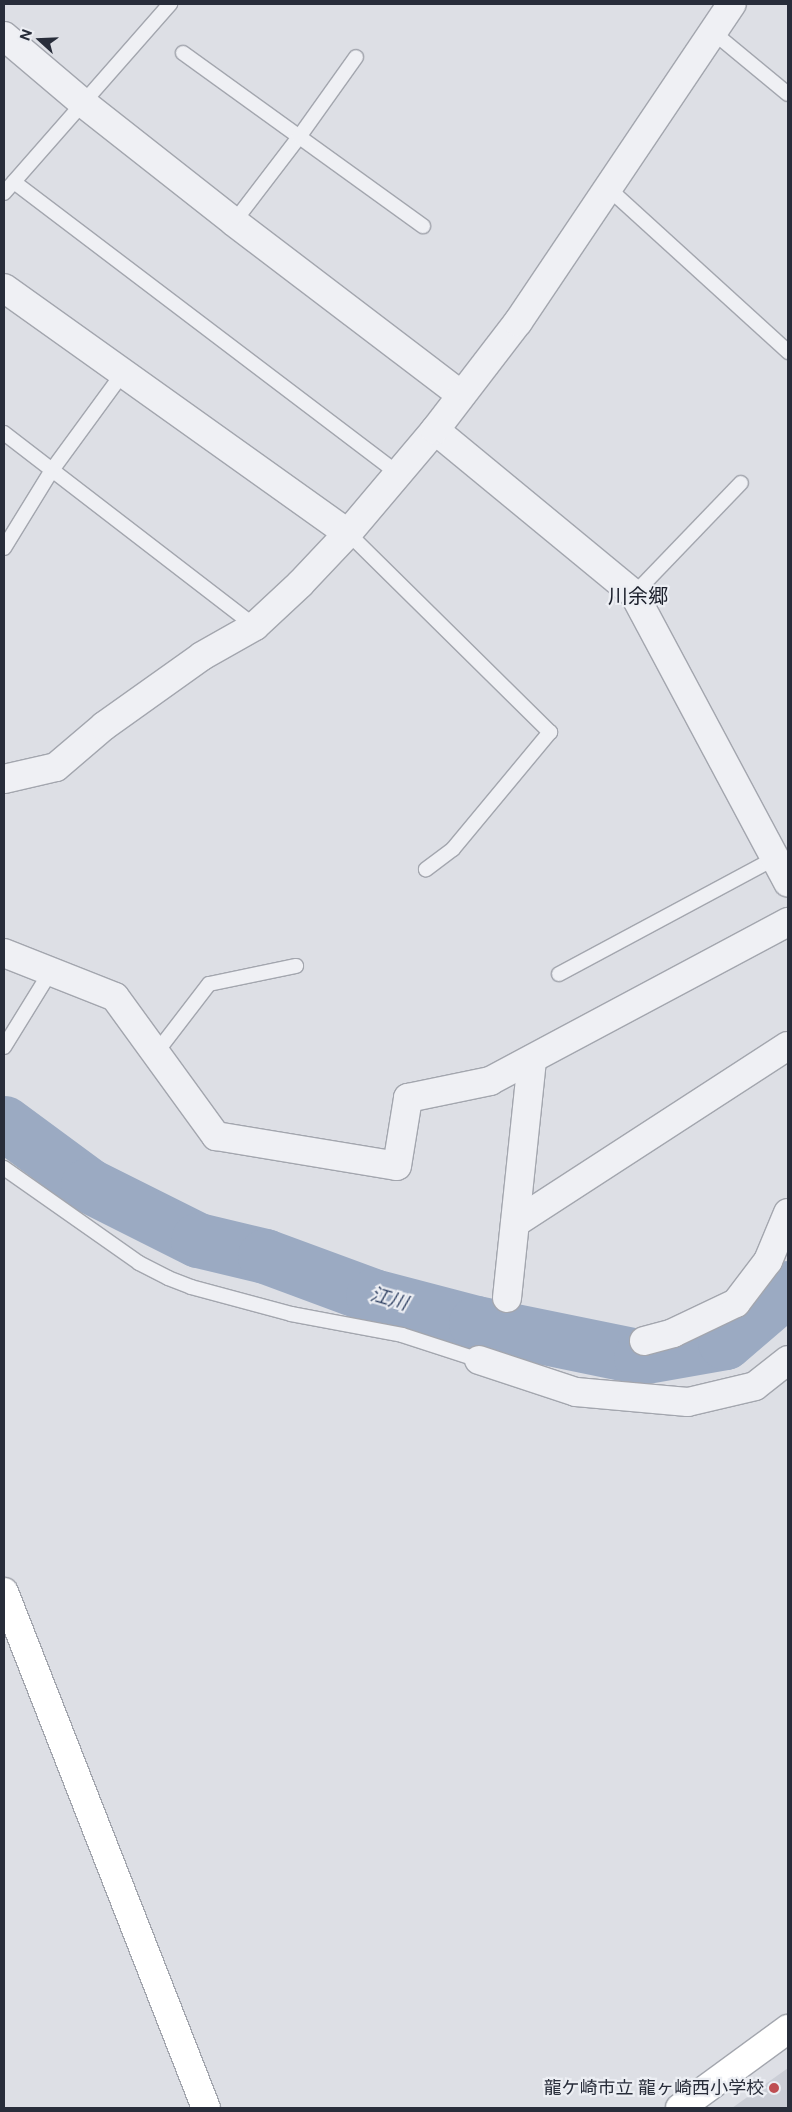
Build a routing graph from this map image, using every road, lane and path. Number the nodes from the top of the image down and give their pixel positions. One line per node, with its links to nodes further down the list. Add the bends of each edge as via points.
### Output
1 (170, 4): 8 (lane)
2 (732, 4): 3 (street)
3 (713, 32): 7 (lane); 11 (street)
4 (4, 36): 8 (street)
5 (183, 53): 9 (lane)
6 (356, 57): 9 (lane)
7 (788, 94)
8 (83, 103): 10 (lane); 13 (street)
9 (300, 137): 13 (lane); 14 (lane)
10 (14, 182): 12 (lane); 22 (lane)
11 (608, 188): 16 (lane); 18 (street, via 518,322)
12 (4, 193)
13 (234, 222): 18 (street)
14 (423, 226)
15 (4, 288): 17 (street)
16 (788, 352)
17 (123, 373): 21 (lane); 24 (street)
18 (461, 395): 19 (street)
19 (435, 430): 22 (street); 26 (street)
20 (4, 433): 21 (lane)
21 (52, 470): 25 (lane); 27 (lane)
22 (398, 474): 24 (street)
23 (742, 483): 26 (lane)
24 (348, 533): 27 (street); 30 (lane, via 550,732 453,849)
25 (4, 548)
26 (634, 594): 29 (street)
27 (255, 626): 28 (street, via 195,661 104,726 56,767)
28 (4, 779)
29 (775, 858): 31 (street); 36 (lane)
30 (426, 869)
31 (788, 882)
32 (788, 922): 40 (street)
33 (4, 953): 35 (street)
34 (296, 966): 39 (lane, via 210,984)
35 (51, 971): 38 (lane); 39 (street, via 115,997)
36 (559, 974)
37 (788, 1046): 43 (street)
38 (4, 1048)
39 (156, 1053): 40 (street, via 216,1136 397,1166 408,1098 490,1081)
40 (532, 1059): 43 (street)
41 (4, 1168): 46 (lane, via 139,1263 176,1281 291,1314 402,1335)
42 (788, 1213): 45 (street, via 768,1261 736,1303)
43 (515, 1223): 44 (street)
44 (507, 1298)
45 (644, 1341)
46 (479, 1360): 47 (street, via 576,1392 688,1402 755,1386)
47 (788, 1360)
48 (4, 1592): 50 (street)
49 (788, 2029): 51 (street)
50 (206, 2108)
51 (680, 2108)

